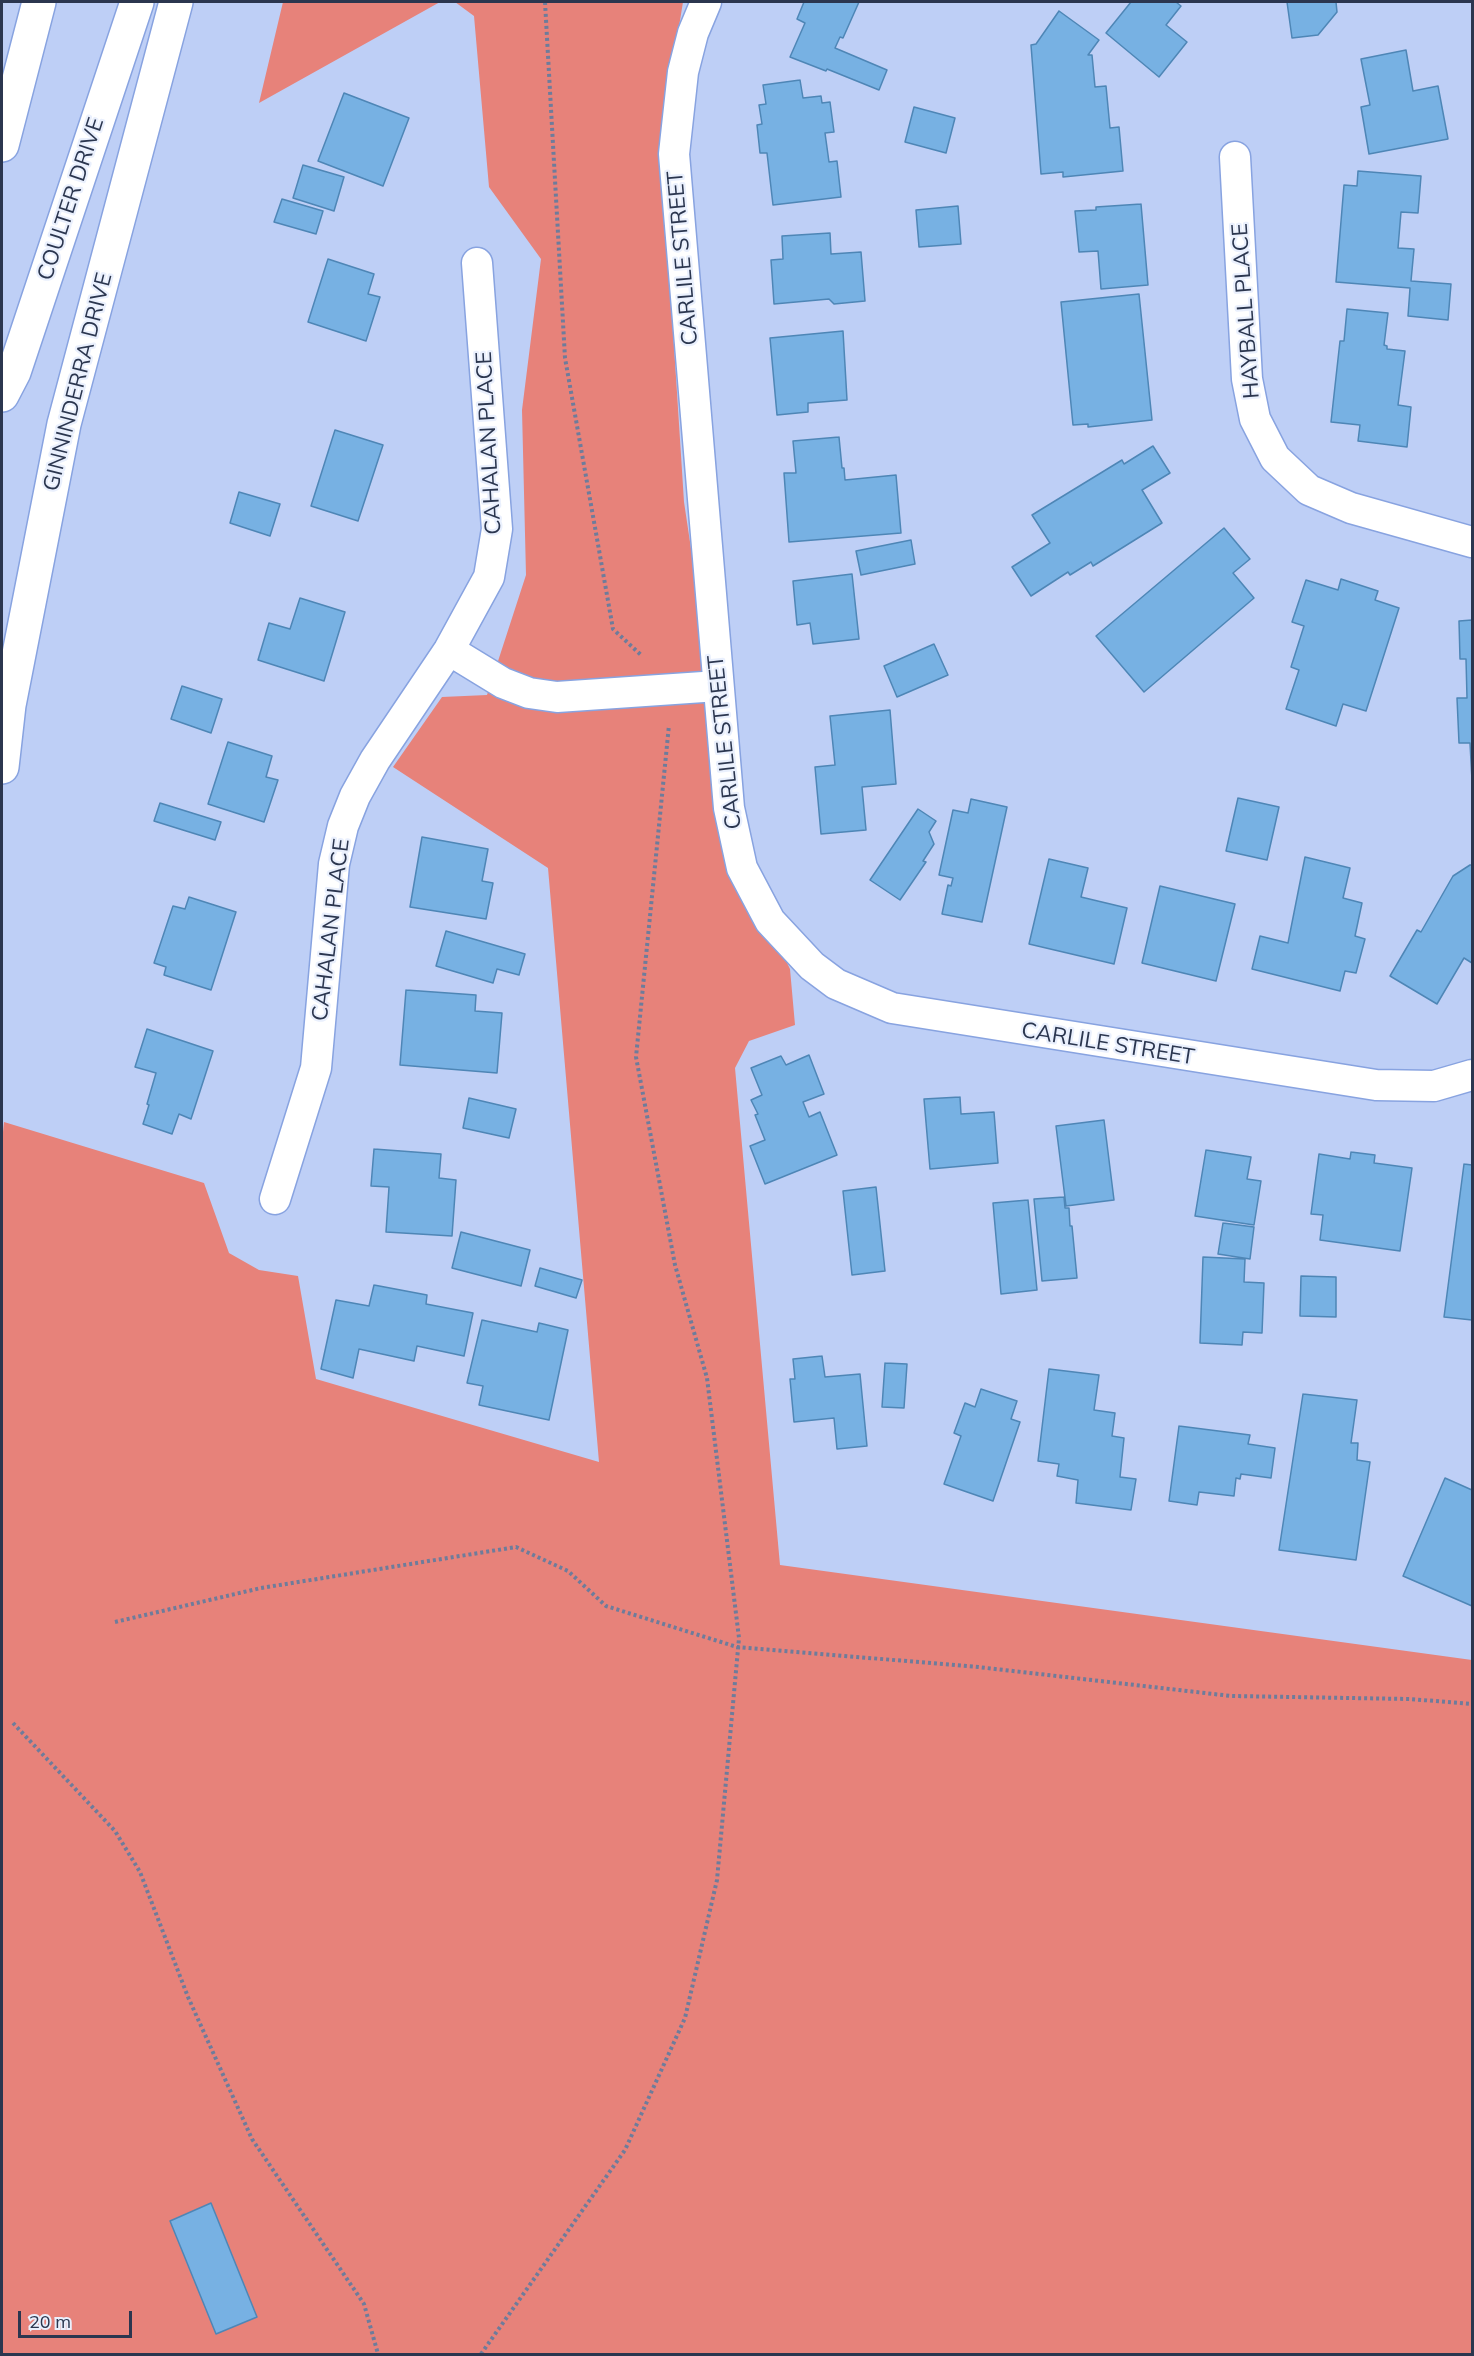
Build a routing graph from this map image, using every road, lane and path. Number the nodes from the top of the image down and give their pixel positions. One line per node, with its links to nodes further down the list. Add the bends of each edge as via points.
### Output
1 (39, 2): 6 (main road)
2 (137, 2): 9 (main road, COULTER DRIVE, via 14,372)
3 (176, 2): 14 (main road, GINNINDERRA DRIVE, via 64,424 9,705)
4 (545, 2): 13 (path, via 565,358 612,629)
5 (706, 2): 12 (street, CARLILE STREET, via 683,72 674,153)
6 (2, 145)
7 (1235, 157): 10 (street, HAYBALL PLACE, via 1247,379 1255,419 1275,458 1309,490 1351,508)
8 (477, 263): 11 (street, CAHALAN PLACE, via 497,529 489,577)
9 (2, 396)
10 (1473, 542)
11 (449, 650): 13 (street, via 503,683 530,693 557,697); 16 (street, CAHALAN PLACE, via 375,760 343,826 334,864 316,1068)
12 (718, 686): 13 (street); 15 (street, CARLILE STREET, via 729,808 742,868 770,921 812,966 836,984 892,1008 921,1015 1376,1085 1434,1086)
13 (673, 689): 18 (path, via 636,1057 675,1266 707,1378)
14 (2, 767)
15 (1473, 1075)
16 (275, 1199)
17 (115, 1622): 18 (path, via 261,1588 516,1546 568,1571 606,1606)
18 (738, 1647): 19 (path, via 978,1667 1231,1696); 22 (path, via 717,1880 684,2018 625,2150)
19 (1473, 1704)
20 (13, 1723): 21 (path, via 115,1831 140,1872 188,1997 252,2139 364,2304)
21 (378, 2355)
22 (481, 2355)

